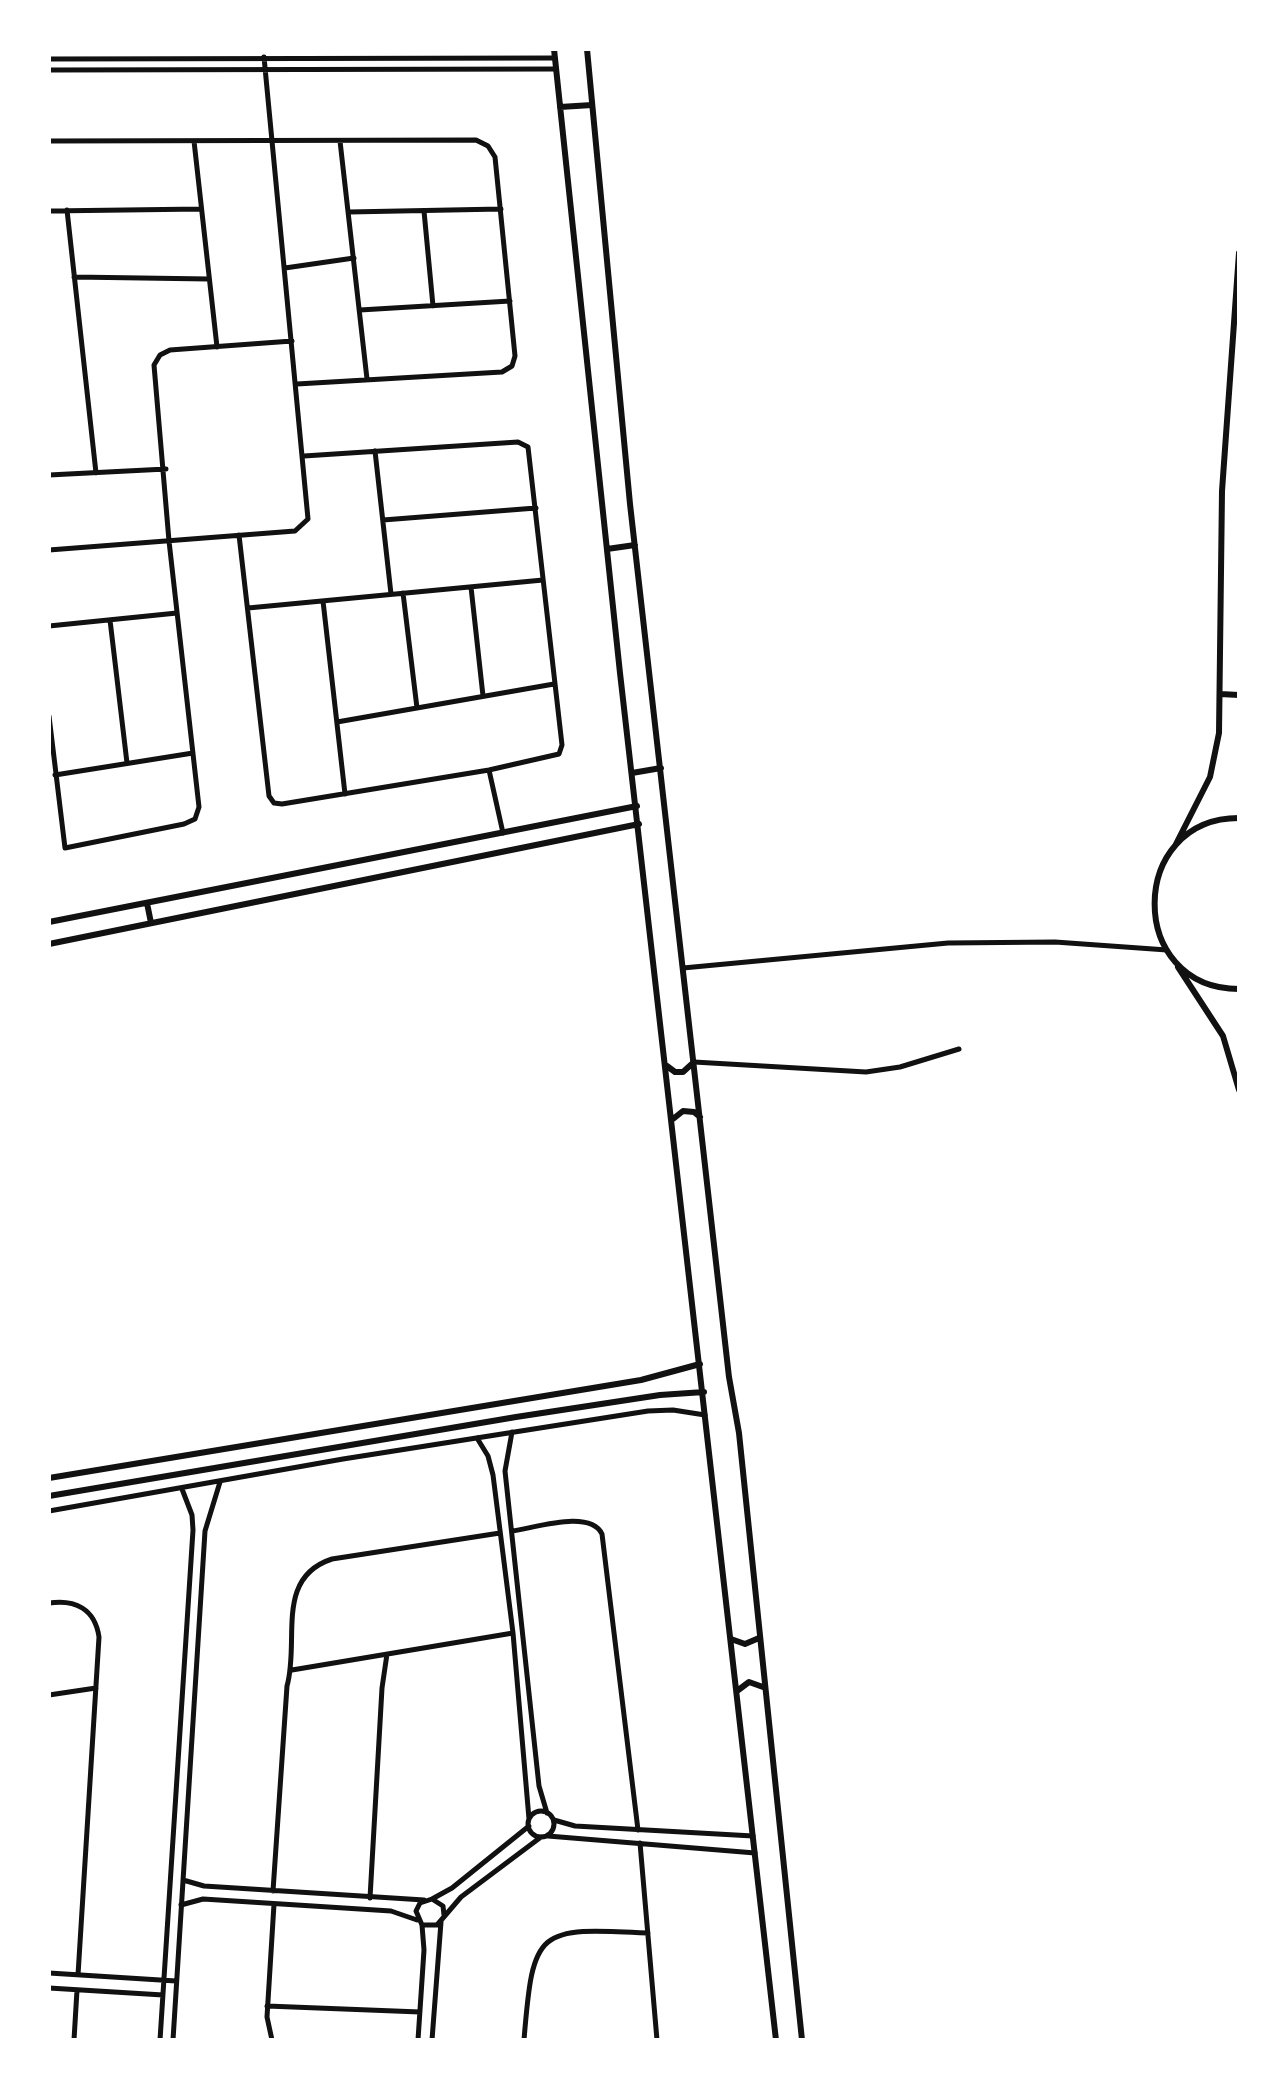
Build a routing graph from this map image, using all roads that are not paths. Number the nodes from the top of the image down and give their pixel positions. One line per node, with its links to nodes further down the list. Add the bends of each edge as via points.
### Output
1 (161, 49): 8 (street)
2 (554, 49): 5 (street)
3 (587, 49): 14 (street)
4 (264, 57): 5 (street); 8 (street); 12 (street)
5 (555, 58): 13 (street)
6 (49, 59): 7 (street)
7 (67, 59): 8 (street); 10 (street)
8 (161, 60): 11 (street)
9 (49, 69): 10 (street)
10 (68, 69): 11 (street)
11 (162, 69): 12 (street)
12 (265, 69): 13 (street); 18 (street)
13 (556, 69): 15 (street)
14 (592, 105): 15 (street); 47 (street)
15 (560, 107): 48 (street)
16 (49, 141): 17 (street)
17 (194, 141): 18 (street); 20 (street)
18 (271, 141): 19 (street); 28 (street)
19 (340, 141): 21 (street, via 483,142 495,157); 25 (street)
20 (201, 209): 22 (street); 30 (street)
21 (501, 209): 24 (street); 31 (street)
22 (67, 210): 23 (street); 29 (street)
23 (49, 211)
24 (424, 211): 25 (street); 32 (street)
25 (349, 212): 27 (street)
26 (1239, 253): 60 (street, via 1222,491)
27 (354, 258): 28 (street); 33 (street)
28 (285, 268): 34 (street)
29 (74, 277): 30 (street); 41 (street)
30 (209, 279): 35 (street)
31 (510, 301): 32 (street); 36 (street, via 515,356 508,370)
32 (433, 306): 33 (street)
33 (359, 310): 36 (street)
34 (292, 341): 35 (street); 37 (street)
35 (217, 346): 40 (street, via 170,350 156,359)
36 (367, 379): 37 (street)
37 (296, 384): 39 (street)
38 (375, 451): 39 (street); 43 (street, via 524,443 530,452); 44 (street)
39 (304, 456): 45 (street, via 310,513 305,524 295,531)
40 (166, 469): 41 (street); 46 (street)
41 (96, 473): 42 (street)
42 (49, 475)
43 (536, 508): 44 (street); 50 (street)
44 (383, 520): 53 (street)
45 (239, 535): 46 (street); 55 (street)
46 (169, 541): 49 (street); 56 (street)
47 (635, 545): 48 (street); 68 (street)
48 (607, 549): 70 (street)
49 (49, 550)
50 (543, 580): 51 (street); 59 (street)
51 (471, 587): 52 (street); 62 (street)
52 (403, 593): 53 (street); 63 (street)
53 (391, 594): 54 (street)
54 (323, 601): 55 (street); 65 (street)
55 (248, 608): 72 (street, via 271,800 282,804)
56 (177, 612): 57 (street); 66 (street)
57 (110, 620): 58 (street); 67 (street)
58 (49, 626)
59 (554, 684): 62 (street); 69 (street, via 562,745 559,754)
60 (1220, 694): 61 (street); 77 (street, via 1219,733 1210,777)
61 (1239, 695)
62 (483, 696): 63 (street)
63 (416, 708): 65 (street)
64 (49, 716): 71 (street)
65 (337, 722): 72 (street)
66 (192, 753): 67 (street); 71 (street, via 199,807 190,823 68,849 62,844)
67 (127, 763): 71 (street)
68 (661, 768): 70 (street); 84 (street)
69 (489, 770): 72 (street); 76 (street)
70 (632, 773): 73 (street)
71 (55, 775)
72 (345, 794)
73 (637, 806): 75 (street); 76 (street)
74 (1239, 818): 77 (street, via 1202,826)
75 (639, 824): 80 (street); 88 (street)
76 (503, 833): 78 (street)
77 (1175, 846): 82 (street, via 1163,865 1154,897 1155,919)
78 (147, 903): 79 (street); 80 (street)
79 (49, 922)
80 (151, 923): 81 (street)
81 (49, 944)
82 (1167, 950): 83 (street); 84 (street, via 1055,942 948,943)
83 (1174, 959): 85 (street, via 1200,980); 89 (street, via 1223,1036)
84 (684, 968): 87 (street)
85 (1239, 989)
86 (959, 1049): 87 (street, via 900,1067 858,1073)
87 (694, 1062): 88 (street, via 683,1073); 90 (street)
88 (666, 1065): 91 (street)
89 (1239, 1090)
90 (700, 1117): 91 (street, via 683,1111); 108 (street)
91 (672, 1120): 92 (street)
92 (700, 1364): 93 (street); 97 (street, via 641,1380)
93 (704, 1392): 94 (street); 98 (street, via 516,1417)
94 (707, 1416): 95 (street, via 649,1411); 109 (street)
95 (512, 1432): 96 (street); 104 (street, via 505,1461)
96 (477, 1438): 100 (street); 105 (street, via 491,1465)
97 (229, 1448): 98 (street); 99 (street)
98 (231, 1465): 102 (street)
99 (49, 1478)
100 (220, 1482): 101 (street); 124 (street, via 205,1531)
101 (182, 1489): 103 (street); 137 (street, via 193,1530)
102 (49, 1496)
103 (49, 1511)
104 (512, 1531): 116 (street, via 539,1786); 119 (street, via 583,1520 595,1524 602,1534)
105 (500, 1533): 107 (street); 111 (street, via 332,1559 310,1569 293,1600)
106 (49, 1603): 113 (street, via 74,1603 94,1620 99,1637)
107 (513, 1633): 110 (street); 118 (street)
108 (759, 1638): 109 (street, via 745,1644); 112 (street)
109 (731, 1639): 114 (street)
110 (387, 1654): 111 (street); 126 (street)
111 (292, 1670): 125 (street, via 287,1686)
112 (764, 1687): 114 (street, via 749,1682); 153 (street)
113 (96, 1688): 115 (street); 136 (street)
114 (737, 1691): 120 (street)
115 (49, 1695)
116 (547, 1812): 117 (street); 118 (street, via 535,1813)
117 (554, 1820): 119 (street); 121 (street, via 554,1827)
118 (529, 1823): 121 (street, via 533,1834); 127 (street, via 452,1888)
119 (638, 1830): 120 (street)
120 (753, 1836): 123 (street)
121 (544, 1837): 122 (street); 131 (street, via 461,1897)
122 (640, 1843): 123 (street); 134 (street)
123 (755, 1853): 152 (street)
124 (183, 1880): 125 (street); 130 (street)
125 (273, 1891): 126 (street)
126 (370, 1898): 128 (street)
127 (432, 1899): 128 (street); 131 (street, via 440,1903)
128 (424, 1900): 132 (street, via 418,1906)
129 (274, 1904): 130 (street, via 203,1899); 132 (street, via 391,1911); 142 (street)
130 (181, 1905): 138 (street)
131 (444, 1915): 133 (street)
132 (419, 1922): 133 (street, via 434,1927); 143 (street, via 424,1950)
133 (441, 1923): 149 (street)
134 (648, 1933): 150 (street, via 579,1929 552,1939 542,1948 530,1974); 151 (street)
135 (49, 1973): 136 (street)
136 (78, 1975): 137 (street)
137 (164, 1981): 138 (street); 141 (street)
138 (176, 1981): 146 (street)
139 (49, 1988): 140 (street)
140 (77, 1990): 141 (street); 144 (street)
141 (163, 1995): 145 (street)
142 (267, 2006): 143 (street); 147 (street)
143 (420, 2012): 148 (street)
144 (74, 2040)
145 (160, 2040)
146 (173, 2040)
147 (272, 2040)
148 (418, 2040)
149 (432, 2040)
150 (524, 2040)
151 (657, 2040)
152 (776, 2040)
153 (802, 2040)

